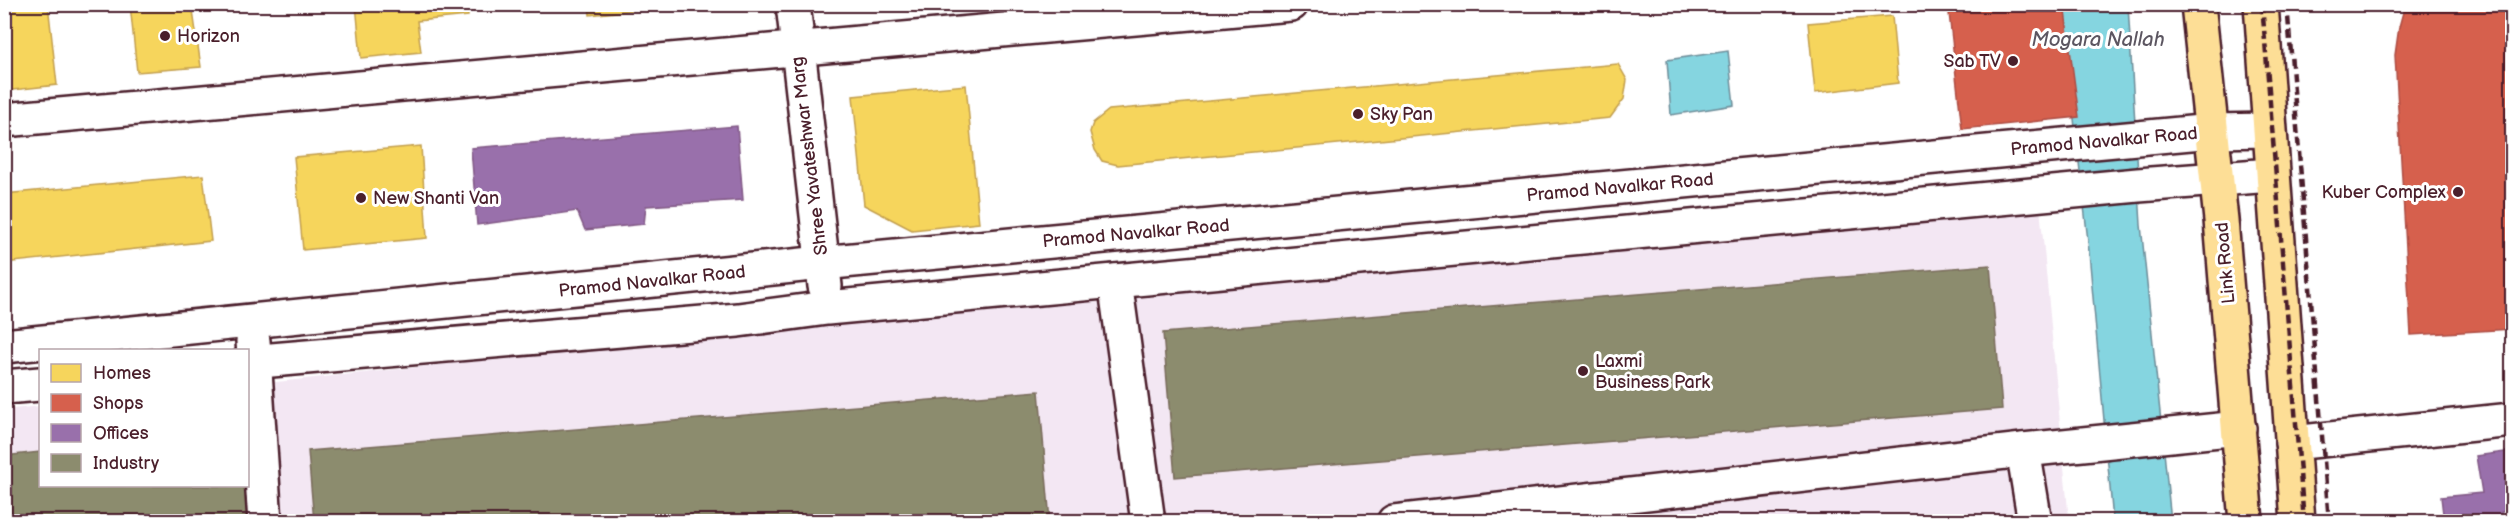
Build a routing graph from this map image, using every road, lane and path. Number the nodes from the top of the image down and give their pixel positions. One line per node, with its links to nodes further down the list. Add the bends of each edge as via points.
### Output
1 (793, 4): 5 (street, Shree Yavateshwar Marg)
2 (1291, 4): 5 (street)
3 (2198, 4): 8 (main road, Link Road)
4 (2261, 4): 7 (main road)
5 (797, 50): 6 (street); 11 (street, Shree Yavateshwar Marg)
6 (4, 120)
7 (2269, 130): 8 (street, Pramod Navalkar Road); 9 (main road)
8 (2211, 131): 10 (main road, Link Road); 11 (street, Pramod Navalkar Road)
9 (2272, 175): 10 (street); 21 (main road)
10 (2217, 178): 12 (street); 20 (main road, Link Road)
11 (822, 263): 13 (street, Shree Yavateshwar Marg); 14 (street, Pramod Navalkar Road)
12 (1115, 281): 13 (street); 24 (street)
13 (827, 308): 16 (street, via 738,320)
14 (250, 321): 15 (street, Pramod Navalkar Road); 16 (street)
15 (4, 346)
16 (252, 362): 23 (street)
17 (39, 384): 18 (street)
18 (4, 387)
19 (2512, 420): 21 (street)
20 (2240, 428): 22 (street); 27 (main road, Link Road)
21 (2292, 443): 28 (main road)
22 (2023, 450): 25 (street); 26 (street)
23 (265, 522)
24 (1148, 522)
25 (1394, 522)
26 (2035, 522)
27 (2246, 522)
28 (2298, 522)

